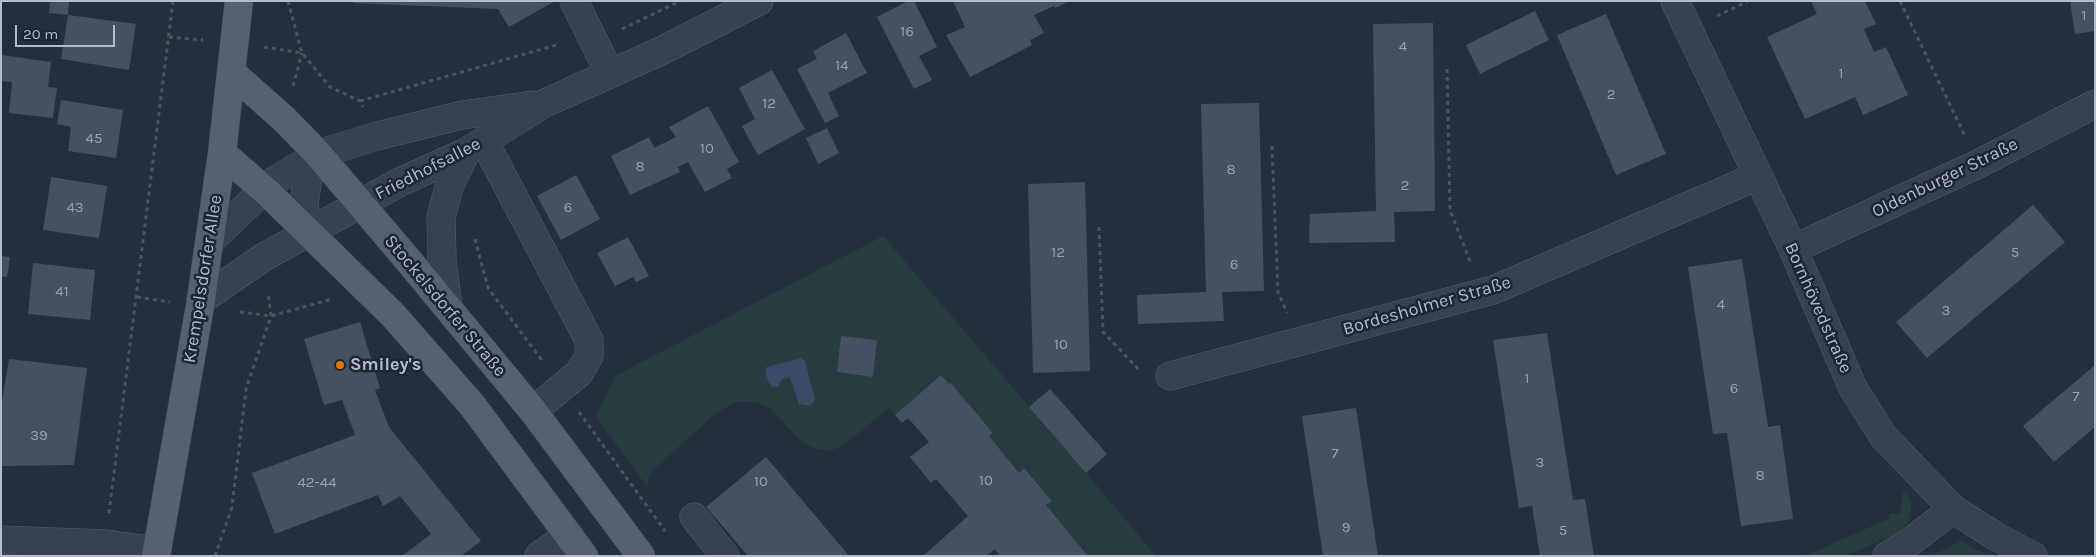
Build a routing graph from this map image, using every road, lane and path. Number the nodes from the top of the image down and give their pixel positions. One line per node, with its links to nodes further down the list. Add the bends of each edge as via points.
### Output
1 (173, 1): 44 (path)
2 (239, 1): 12 (main road, Krempelsdorfer Allee)
3 (288, 1): 10 (path)
4 (574, 1): 9 (street)
5 (680, 1): 9 (path, via 622,29)
6 (759, 1): 13 (street, Friedhofsallee)
7 (1675, 1): 24 (street, Bornhövedstraße)
8 (1900, 1): 23 (path)
9 (592, 36): 13 (street); 14 (path)
10 (302, 53): 14 (path, via 330,87); 17 (path)
11 (1447, 69): 33 (path, via 1450,210)
12 (231, 72): 17 (main road, Stockelsdorfer Straße); 21 (main road, Krempelsdorfer Allee)
13 (610, 74): 15 (street, Friedhofsallee)
14 (360, 101): 18 (path)
15 (545, 103): 18 (street, Friedhofsallee, via 462,115); 19 (street, Friedhofsallee)
16 (2095, 104): 23 (street, Oldenburger Straße)
17 (284, 119): 22 (main road, Stockelsdorfer Straße)
18 (377, 136): 22 (street, Friedhofsallee)
19 (475, 146): 26 (street, Friedhofsallee); 27 (street, via 450,184); 38 (street, via 589,340 589,356 579,373)
20 (1272, 146): 36 (path, via 1278,292)
21 (222, 153): 25 (main road); 30 (main road, Krempelsdorfer Allee)
22 (318, 154): 25 (street, Friedhofsallee); 26 (main road, Stockelsdorfer Straße); 29 (street, via 308,178 304,203)
23 (1978, 164): 31 (street, Oldenburger Straße)
24 (1758, 176): 31 (street, Bornhövedstraße); 33 (street, Bordesholmer Straße)
25 (264, 189): 29 (main road); 30 (street, Friedhofsallee)
26 (360, 204): 29 (street, Friedhofsallee); 35 (main road, Stockelsdorfer Straße)
27 (441, 217): 35 (street); 38 (path, via 468,215 488,288)
28 (1099, 227): 37 (path, via 1103,332 1151,382)
29 (309, 232): 32 (street, Friedhofsallee); 45 (main road, via 393,316 472,405)
30 (210, 241): 34 (main road, Krempelsdorfer Allee)
31 (1793, 249): 40 (street, Bornhövedstraße, via 1854,388 1883,436)
32 (264, 257): 34 (street, Friedhofsallee); 47 (path, via 271,316 246,389 232,507)
33 (1482, 293): 36 (street, Bordesholmer Straße)
34 (201, 300): 46 (main road, Krempelsdorfer Allee)
35 (448, 307): 39 (main road, Stockelsdorfer Straße)
36 (1301, 342): 37 (street, Bordesholmer Straße)
37 (1170, 376)
38 (562, 387): 39 (street); 42 (path)
39 (532, 411): 49 (main road, Stockelsdorfer Straße)
40 (1953, 509): 51 (street); 52 (street, Bornhövedstraße)
41 (694, 517): 50 (street)
42 (666, 532)
43 (1, 540): 44 (street)
44 (106, 544): 46 (street)
45 (577, 546): 48 (street)
46 (156, 553)
47 (215, 556)
48 (539, 556)
49 (640, 556)
50 (725, 556)
51 (1887, 556)
52 (2033, 556)

